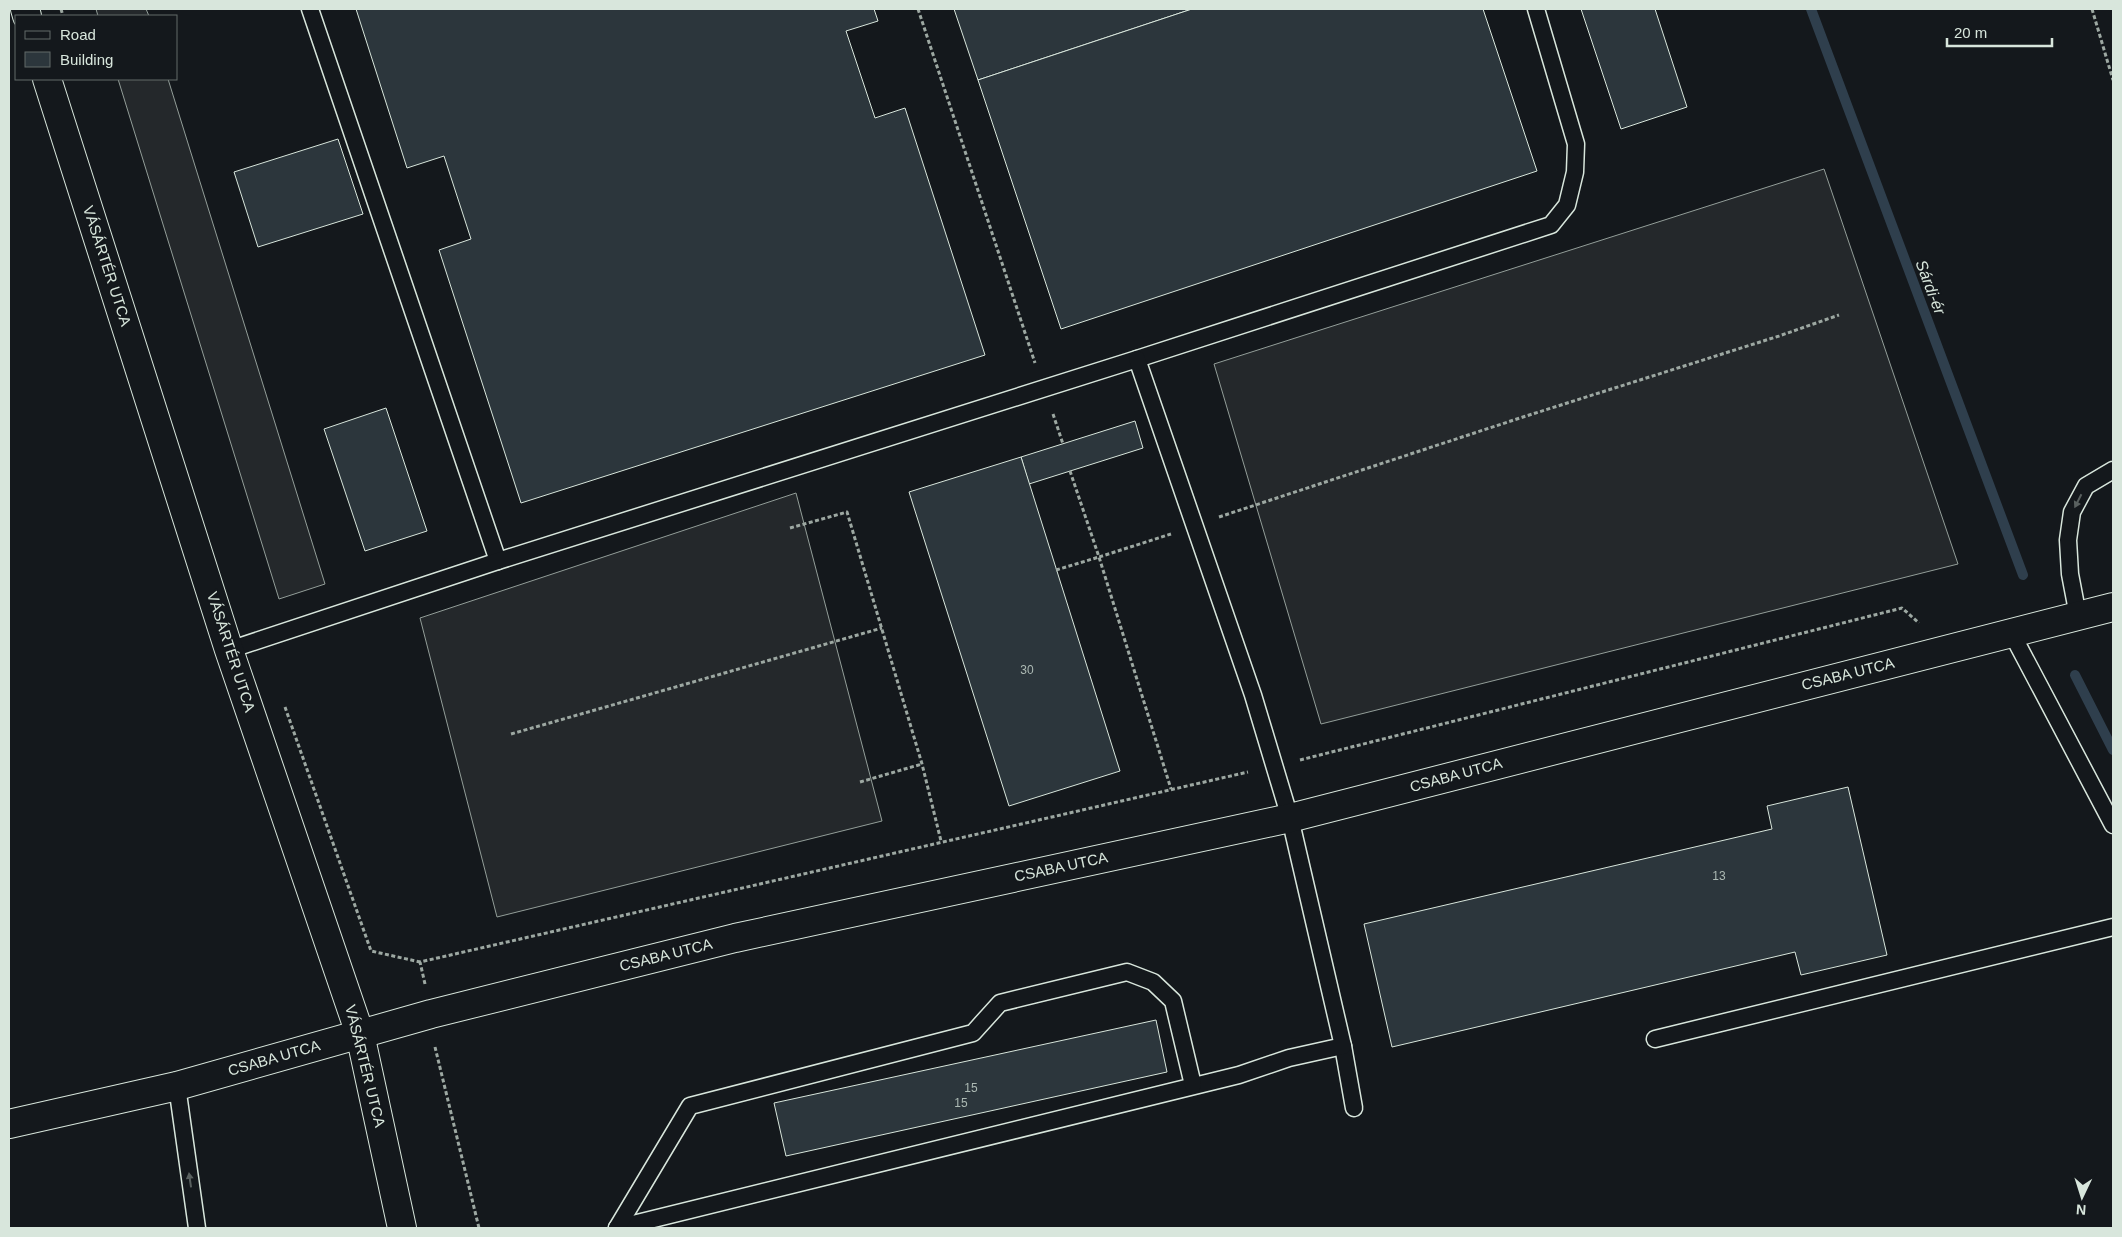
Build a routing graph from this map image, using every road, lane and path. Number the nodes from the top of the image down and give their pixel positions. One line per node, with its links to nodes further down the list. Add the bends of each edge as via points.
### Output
1 (310, 9): 16 (lane)
2 (918, 9): 9 (path)
3 (1536, 9): 8 (lane, via 1576,144 1575,172 1567,205 1551,225)
4 (2092, 9): 6 (path)
5 (47, 80): 22 (street, VÁSÁRTÉR UTCA)
6 (2113, 80)
7 (1839, 314): 13 (path)
8 (1138, 359): 9 (lane); 13 (lane)
9 (1044, 387): 10 (path); 16 (lane)
10 (1063, 444)
11 (2113, 470): 19 (lane, one-way to 19, via 2086,486 2072,512 2068,540)
12 (1070, 471): 15 (path)
13 (1196, 525): 15 (path); 28 (lane)
14 (790, 528): 20 (path, via 847,512)
15 (1099, 557): 17 (path); 27 (path)
16 (498, 560): 22 (lane)
17 (1056, 570)
18 (2113, 607): 19 (street, CSABA UTCA)
19 (2078, 616): 21 (street, CSABA UTCA)
20 (882, 628): 24 (path); 25 (path)
21 (2011, 632): 28 (street, CSABA UTCA); 29 (lane)
22 (230, 650): 33 (street, VÁSÁRTÉR UTCA)
23 (285, 706): 32 (path, via 371,951)
24 (511, 734)
25 (922, 764): 26 (path); 30 (path)
26 (860, 782)
27 (1171, 789)
28 (1290, 818): 33 (street, CSABA UTCA, via 735,938); 35 (lane)
29 (2113, 825)
30 (941, 841)
31 (2113, 927): 34 (lane)
32 (420, 962)
33 (360, 1034): 37 (street, CSABA UTCA); 41 (street, VÁSÁRTÉR UTCA)
34 (1655, 1039)
35 (1343, 1046): 36 (lane); 38 (lane)
36 (1193, 1085): 42 (lane); 42 (lane, via 1173,1001 1153,982 1126,972 1000,1003 973,1033 690,1106)
37 (177, 1086): 39 (street, CSABA UTCA); 40 (lane, one-way to 37)
38 (1354, 1108)
39 (9, 1124)
40 (197, 1228)
41 (402, 1228)
42 (617, 1228)

